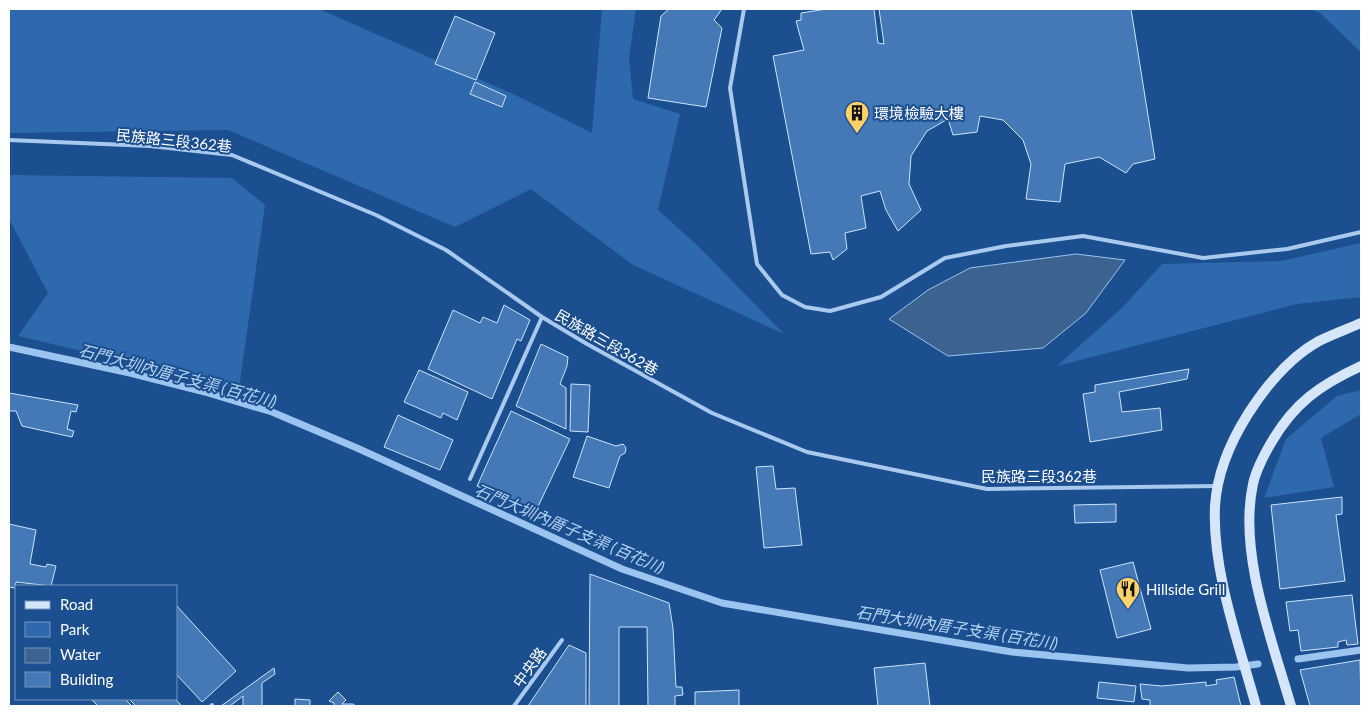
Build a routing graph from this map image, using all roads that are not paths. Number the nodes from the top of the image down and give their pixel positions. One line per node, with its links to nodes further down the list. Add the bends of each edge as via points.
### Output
1 (744, 9): 3 (lane, via 730,88 757,264 782,295 805,307 830,311 881,297 945,258 1006,246 1083,236 1203,258 1288,249)
2 (9, 140): 4 (lane, 民族路三段362巷, via 150,146 232,155 376,215 446,250)
3 (1361, 232)
4 (542, 317): 7 (lane); 8 (lane, 民族路三段362巷, via 712,413 807,452 987,489)
5 (1361, 323): 8 (main road, via 1318,342 1287,366 1261,395 1230,446)
6 (1361, 366): 12 (main road, via 1298,404 1276,436 1253,484 1249,516 1253,557)
7 (470, 479)
8 (1219, 486): 11 (main road, via 1216,518 1220,566)
9 (562, 640): 10 (lane, 中央路)
10 (514, 706)
11 (1256, 706)
12 (1291, 706)

